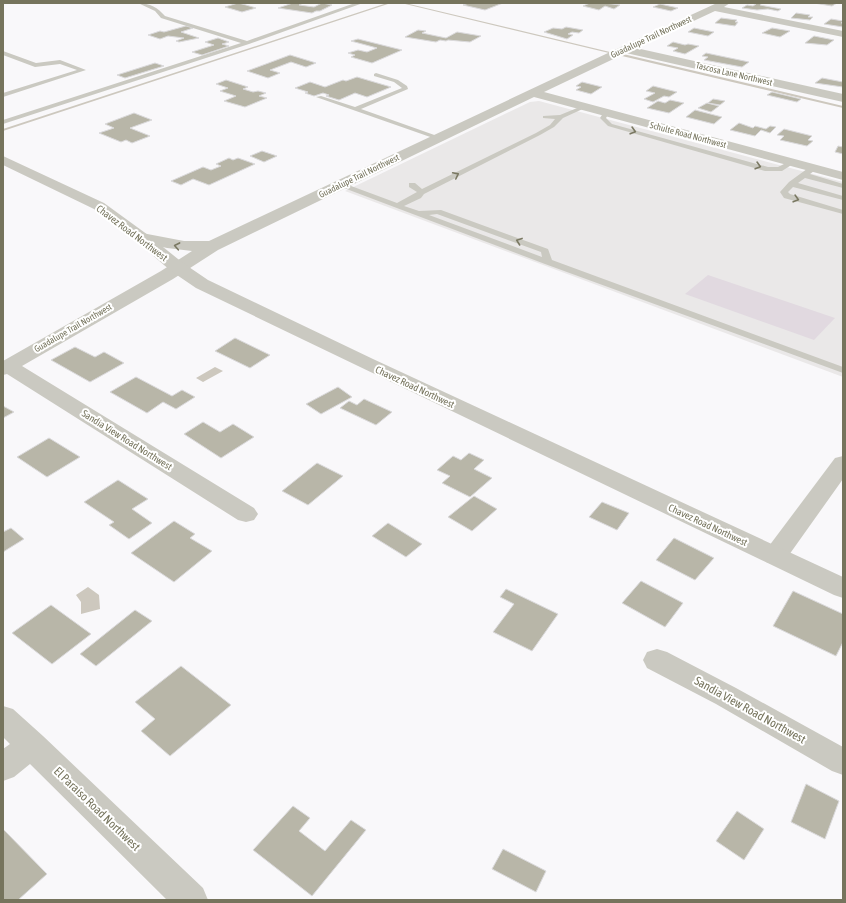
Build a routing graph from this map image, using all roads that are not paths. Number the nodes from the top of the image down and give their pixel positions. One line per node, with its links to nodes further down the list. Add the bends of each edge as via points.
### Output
1 (141, 3): 5 (lane, via 157,10 163,17)
2 (360, 3): 5 (lane)
3 (719, 6): 4 (street); 6 (street, Guadalupe Trail Northwest)
4 (843, 34)
5 (247, 43): 17 (lane)
6 (625, 49): 9 (street, Guadalupe Trail Northwest); 12 (street, Tascosa Lane Northwest)
7 (3, 52): 10 (lane, via 35,65 60,62 83,70)
8 (376, 76): 14 (lane, via 396,81 405,89)
9 (533, 93): 13 (street, Schulte Road Northwest); 18 (street, Guadalupe Trail Northwest)
10 (3, 95)
11 (319, 97): 14 (lane)
12 (843, 98)
13 (584, 107): 16 (lane); 20 (street, Schulte Road Northwest, via 792,162)
14 (355, 109): 18 (lane)
15 (545, 117): 16 (lane)
16 (561, 117): 26 (lane, one-way to 16, via 538,134)
17 (3, 122)
18 (438, 138): 24 (street, Guadalupe Trail Northwest)
19 (3, 160): 30 (street, Chavez Road Northwest, via 99,206)
20 (809, 172): 21 (street, Schulte Road Northwest); 23 (lane); 25 (lane)
21 (843, 176)
22 (412, 184): 26 (lane)
23 (792, 184): 27 (lane); 29 (lane, one-way to 29, via 784,192 787,196)
24 (340, 185): 28 (lane); 31 (street, Guadalupe Trail Northwest)
25 (843, 186)
26 (421, 192): 28 (lane)
27 (843, 198)
28 (397, 206): 34 (lane)
29 (843, 212)
30 (142, 238): 31 (street, one-way to 30, via 180,247); 32 (street, Chavez Road Northwest)
31 (212, 246): 32 (street, Guadalupe Trail Northwest)
32 (177, 267): 33 (street, Guadalupe Trail Northwest); 37 (street, Chavez Road Northwest, via 202,284)
33 (6, 367): 36 (street, Sandia View Road Northwest)
34 (843, 370)
35 (843, 463): 37 (street)
36 (246, 514)
37 (775, 556): 38 (street, Chavez Road Northwest)
38 (843, 588)
39 (657, 660): 42 (street, Sandia View Road Northwest)
40 (3, 718): 41 (street, El Paraiso Road Northwest)
41 (32, 745): 43 (street); 44 (street, El Paraiso Road Northwest)
42 (843, 762)
43 (3, 767)
44 (191, 900)

